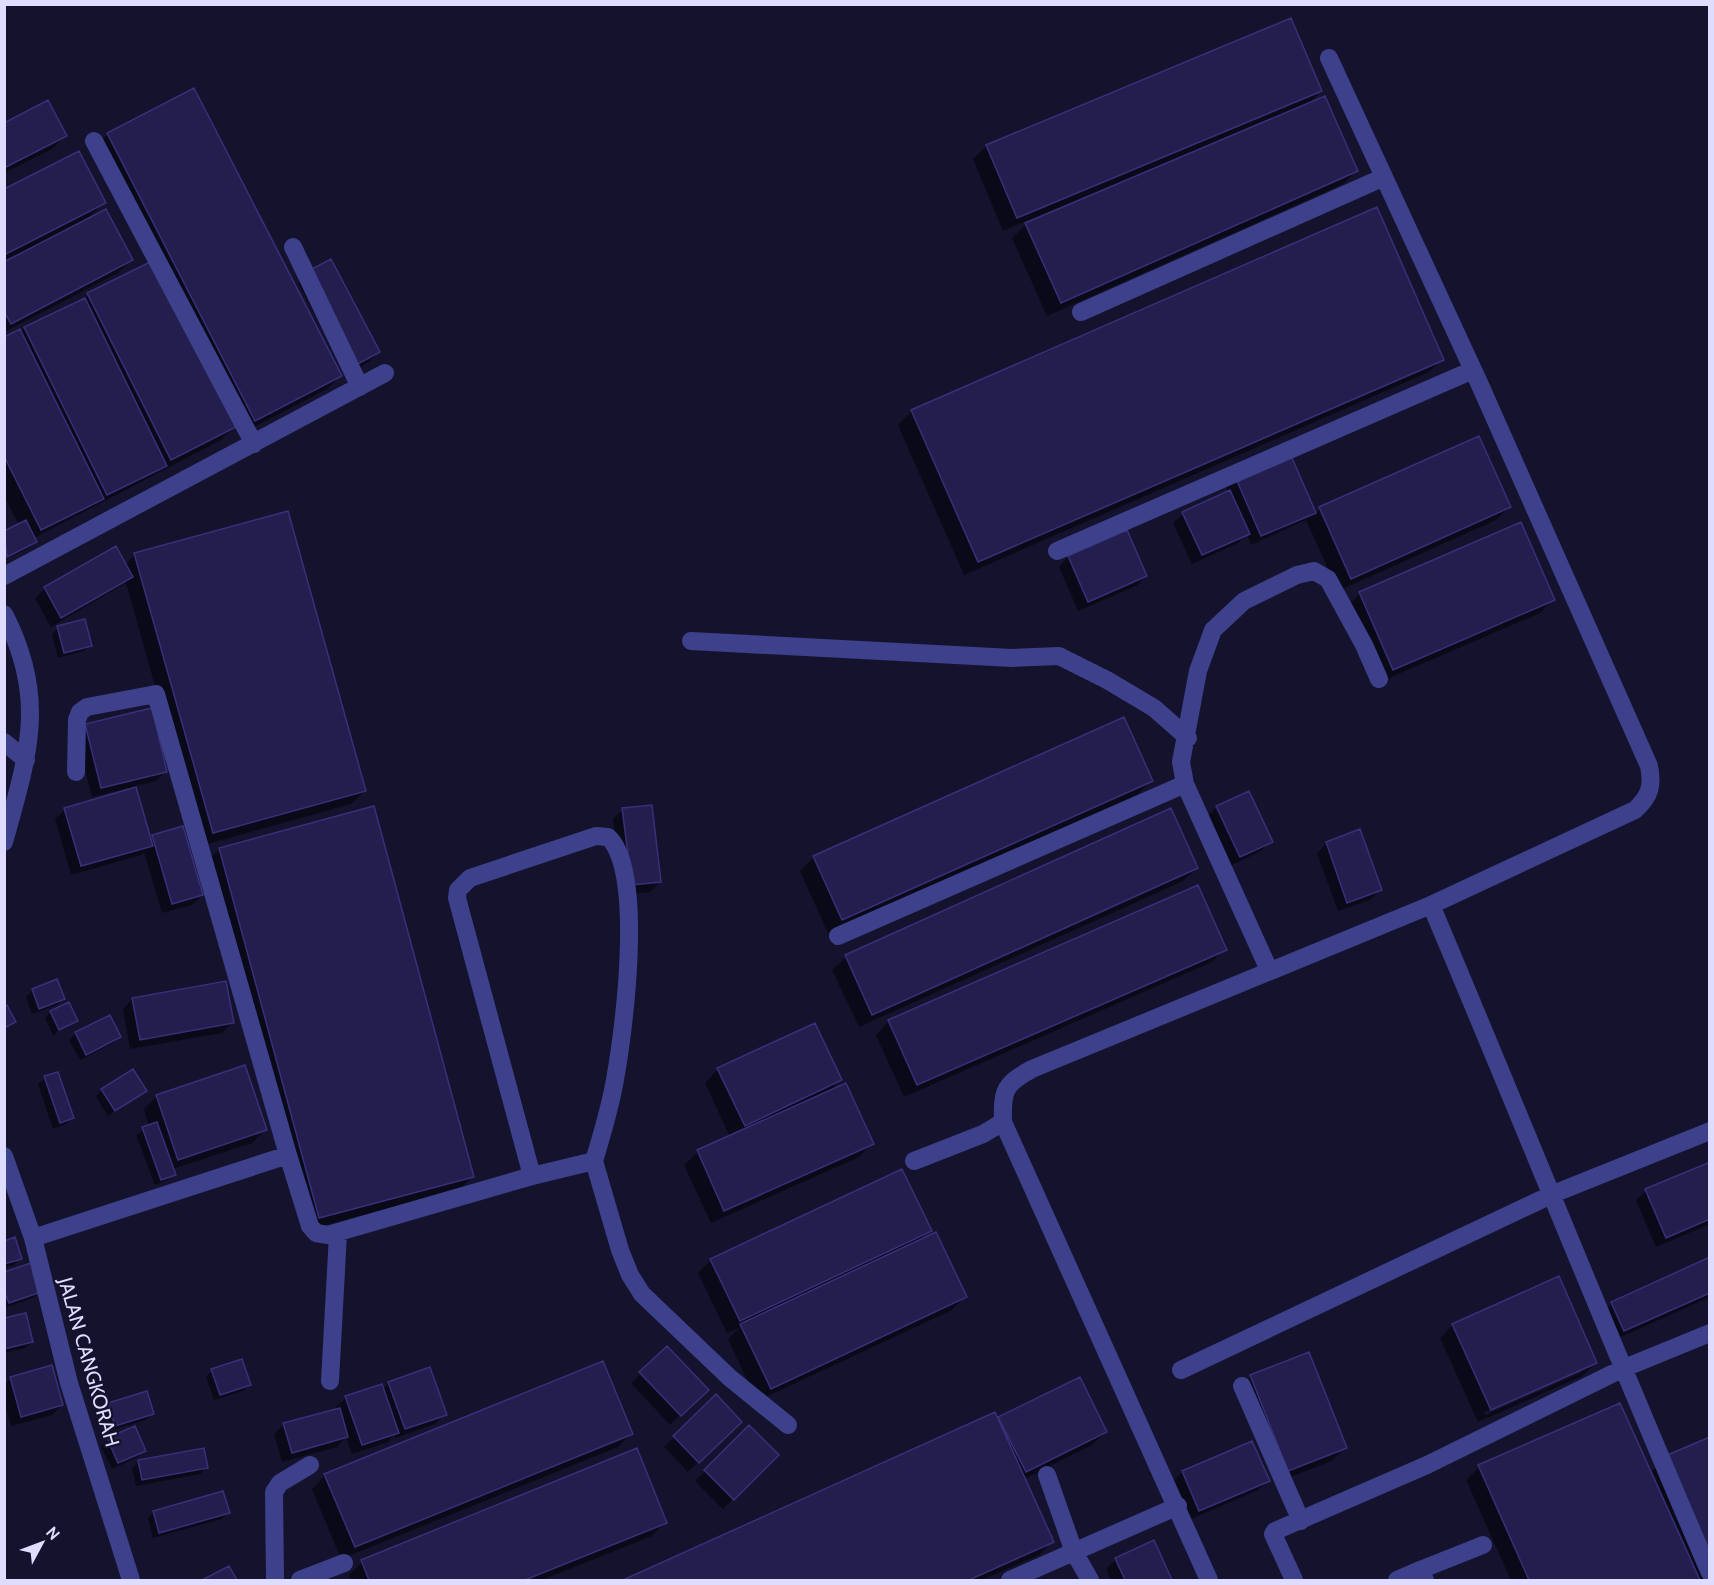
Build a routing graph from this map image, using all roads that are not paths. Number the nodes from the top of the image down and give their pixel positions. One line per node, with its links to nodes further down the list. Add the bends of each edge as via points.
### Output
1 (1329, 58): 3 (street)
2 (94, 141): 9 (street)
3 (1382, 178): 5 (street); 6 (street)
4 (293, 247): 8 (street)
5 (1081, 312)
6 (1473, 370): 10 (street); 21 (street, via 1649,766 1653,783 1647,798 1635,810)
7 (385, 373): 8 (street)
8 (360, 387): 9 (street)
9 (254, 444): 11 (street)
10 (1058, 551)
11 (4, 576)
12 (4, 614): 17 (street, via 21,646 28,673 31,704)
13 (691, 641): 15 (street, via 1012,658 1059,656 1154,708)
14 (1379, 679): 15 (street, via 1328,579 1314,571 1297,575 1244,601 1213,630 1198,671)
15 (1188, 738): 19 (street, via 1181,762)
16 (4, 742): 17 (street)
17 (26, 760): 20 (street)
18 (76, 772): 26 (street, via 80,712 87,707 156,694)
19 (1185, 784): 22 (street); 23 (street)
20 (4, 842)
21 (1431, 905): 23 (street); 31 (street)
22 (838, 936)
23 (1269, 970): 24 (street, via 1016,1077 1006,1087 1002,1100)
24 (1003, 1122): 29 (street); 42 (street)
25 (1710, 1131): 31 (street)
26 (288, 1155): 32 (street, via 310,1226 322,1235); 33 (street)
27 (4, 1156): 33 (street, JALAN CANGKORAH)
28 (594, 1161): 30 (street); 30 (street, via 613,1090 627,983 629,909 620,854 608,837 596,836 470,879 457,898); 39 (street, via 620,1250 642,1294 730,1378)
29 (914, 1161)
30 (532, 1176): 32 (street)
31 (1552, 1194): 35 (street); 36 (street)
32 (338, 1234): 37 (street)
33 (33, 1238): 50 (street, JALAN CANGKORAH, via 69,1383)
34 (1710, 1333): 35 (street)
35 (1622, 1369): 43 (street, via 1427,1465); 48 (street)
36 (1181, 1370)
37 (330, 1381)
38 (1242, 1386): 43 (street)
39 (788, 1425)
40 (310, 1465): 51 (street, via 280,1483 274,1492)
41 (1047, 1475): 45 (street)
42 (1178, 1506): 45 (street); 47 (street)
43 (1301, 1521): 55 (street, via 1273,1533)
44 (1483, 1545): 49 (street)
45 (1074, 1552): 53 (street); 54 (street)
46 (344, 1563): 52 (street)
47 (1211, 1570)
48 (1710, 1573)
49 (1423, 1575): 56 (street)
50 (131, 1581)
51 (275, 1581)
52 (300, 1581)
53 (1010, 1581)
54 (1090, 1581)
55 (1294, 1581)
56 (1397, 1581)

